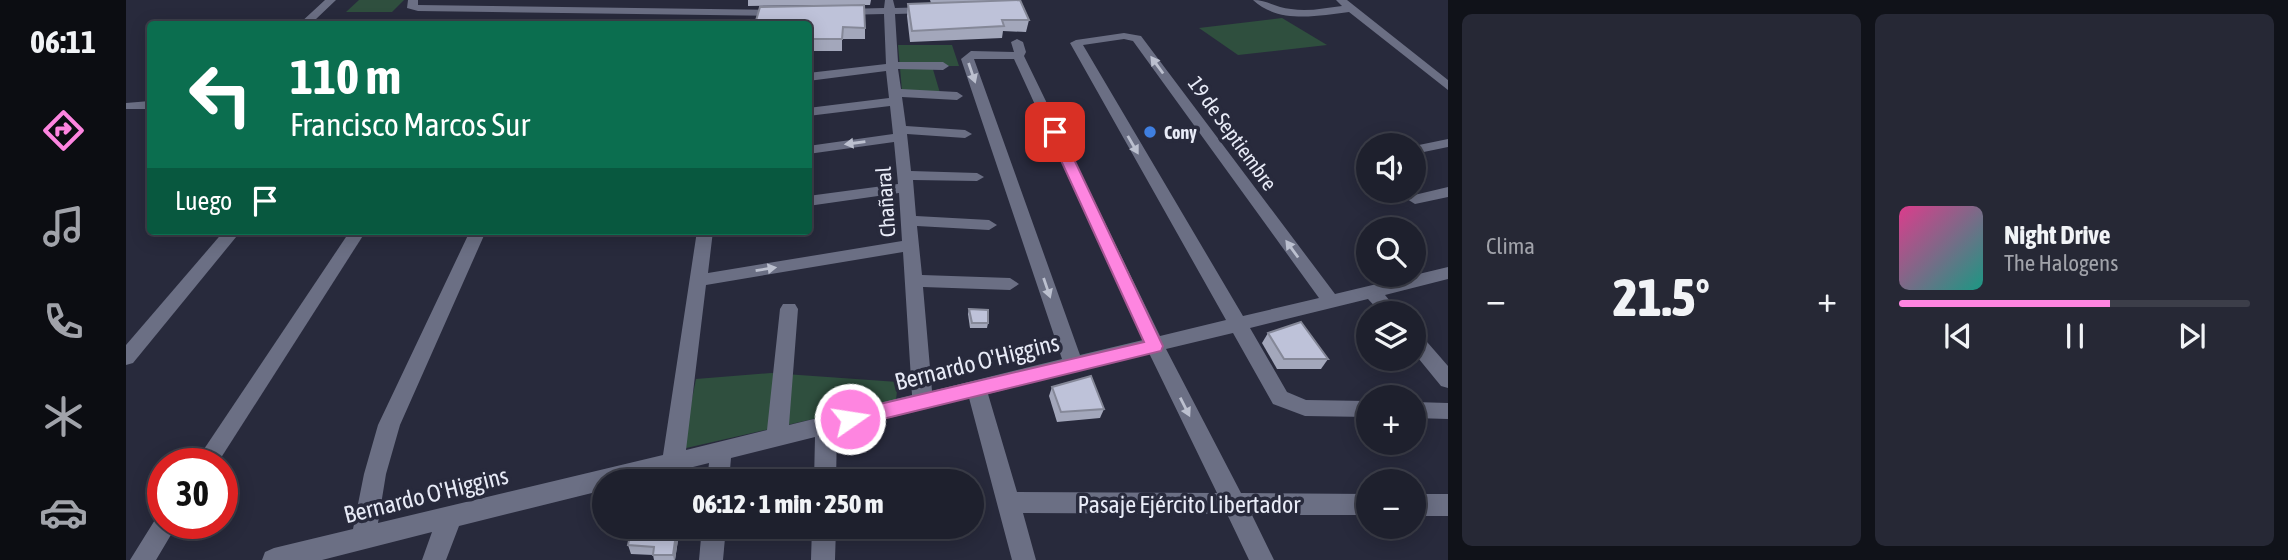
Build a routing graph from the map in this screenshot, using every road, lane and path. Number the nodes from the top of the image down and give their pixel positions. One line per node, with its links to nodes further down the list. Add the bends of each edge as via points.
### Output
1 (331, 0): 12 (street)
2 (1258, 0): 5 (street, via 1284,13)
3 (1341, 0): 5 (street)
4 (412, 3): 7 (street)
5 (1354, 4): 16 (street); 18 (street)
6 (889, 6): 8 (street); 10 (street); 14 (street, Chañaral)
7 (504, 10): 11 (street); 13 (street)
8 (941, 10)
9 (789, 13): 11 (street)
10 (827, 13)
11 (694, 19)
12 (308, 21)
13 (496, 21)
14 (892, 66): 15 (street); 17 (street); 20 (street, Chañaral)
15 (943, 66)
16 (1448, 72)
17 (812, 76)
18 (1448, 86)
19 (957, 96): 20 (street)
20 (898, 97): 23 (street); 24 (street, Chañaral)
21 (147, 105): 22 (street)
22 (128, 106)
23 (812, 111)
24 (901, 133): 25 (street); 28 (street, one-way to 28); 30 (street, Chañaral)
25 (965, 134)
26 (1448, 143): 27 (street)
27 (1426, 148)
28 (812, 149)
29 (977, 177): 30 (street)
30 (905, 181): 33 (street); 34 (street, Chañaral)
31 (1448, 192): 32 (street)
32 (1426, 197)
33 (812, 200)
34 (908, 221): 35 (street); 40 (street, Chañaral)
35 (989, 225)
36 (230, 235): 52 (street)
37 (355, 235): 62 (street)
38 (476, 235): 73 (street, via 389,425)
39 (705, 235): 42 (street)
40 (909, 245): 42 (street, one-way to 40); 43 (street, Chañaral)
41 (1448, 273): 45 (street, Bernardo O'Higgins)
42 (699, 280): 64 (street)
43 (914, 281): 44 (street); 56 (street, Chañaral)
44 (1010, 284)
45 (1373, 293): 46 (street); 47 (street, Bernardo O'Higgins)
46 (1380, 301)
47 (1332, 303): 49 (street, Bernardo O'Higgins); 49 (street, 19 de Septiembre, one-way to 49, via 1137,38 1076,43)
48 (789, 309): 61 (street)
49 (1239, 326): 50 (street, Bernardo O'Higgins); 57 (street, via 1285,402 1304,408)
50 (1154, 346): 53 (street, Bernardo O'Higgins); 53 (street, one-way to 53, via 1018,49 971,55 967,59); 68 (street, one-way to 68)
51 (1426, 354): 54 (street)
52 (126, 358)
53 (1074, 365): 55 (street, Bernardo O'Higgins)
54 (1448, 380)
55 (977, 389): 56 (street, Bernardo O'Higgins); 67 (street)
56 (923, 402): 60 (street, Bernardo O'Higgins)
57 (1356, 409)
58 (1426, 410): 59 (street)
59 (1448, 411)
60 (826, 425): 61 (street, Bernardo O'Higgins); 66 (street)
61 (776, 437): 63 (street, Bernardo O'Higgins)
62 (216, 448)
63 (721, 450): 64 (street, Bernardo O'Higgins); 65 (street)
64 (673, 461): 72 (street, Bernardo O'Higgins)
65 (719, 469)
66 (825, 469)
67 (1010, 502): 68 (street, Pasaje Ejército Libertador); 83 (street)
68 (1234, 504): 69 (street, Pasaje Ejército Libertador); 84 (street)
69 (1356, 505)
70 (1426, 505): 71 (street)
71 (1448, 505)
72 (451, 515): 73 (street, Bernardo O'Higgins); 80 (street)
73 (364, 537): 77 (street, Bernardo O'Higgins)
74 (156, 539): 78 (street)
75 (713, 539): 81 (street)
76 (824, 539): 82 (street)
77 (328, 553): 79 (street, Bernardo O'Higgins)
78 (142, 560)
79 (274, 560)
80 (434, 560)
81 (711, 560)
82 (823, 560)
83 (1024, 560)
84 (1262, 560)

